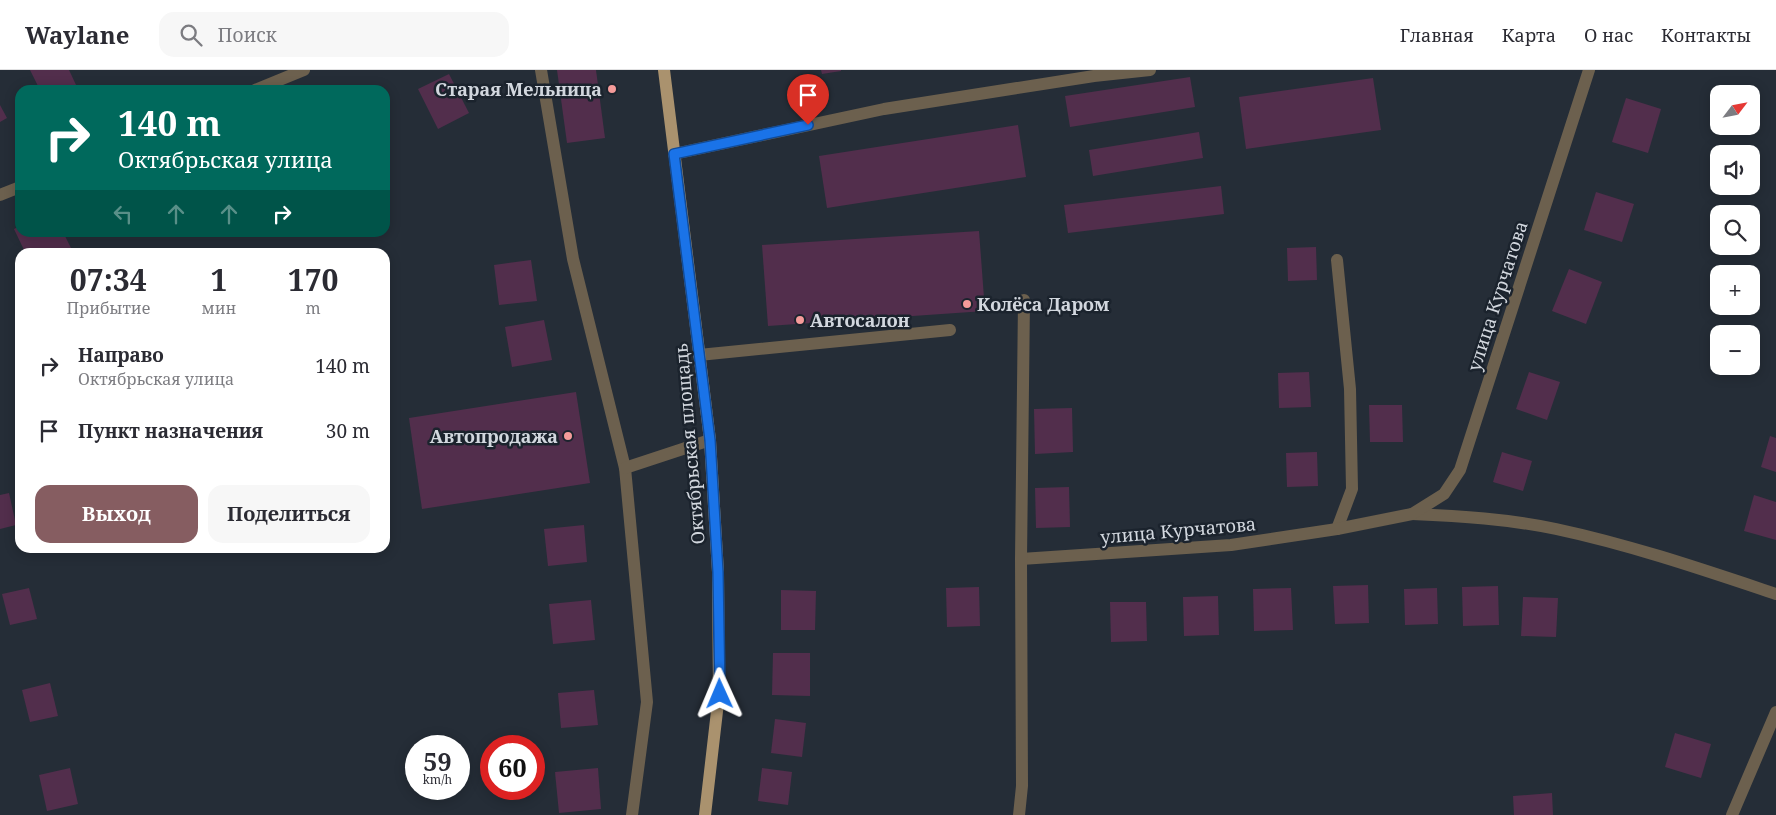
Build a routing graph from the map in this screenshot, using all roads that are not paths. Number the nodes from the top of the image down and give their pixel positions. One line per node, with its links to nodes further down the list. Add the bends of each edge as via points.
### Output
1 (304, 70): 6 (street)
2 (541, 70): 15 (street, via 572,259)
3 (664, 70): 7 (main road, Октябрьская площадь)
4 (1150, 70): 7 (street, via 884,109)
5 (1589, 70): 16 (street, улица Курчатова, via 1460,470 1444,494)
6 (267, 85)
7 (674, 154): 13 (main road, Октябрьская площадь)
8 (15, 189): 9 (street)
9 (0, 194)
10 (1337, 260): 17 (street, via 1350,389 1352,489)
11 (1024, 300): 18 (street)
12 (950, 330): 13 (street)
13 (699, 355): 14 (main road, Октябрьская площадь)
14 (710, 440): 15 (street); 22 (main road, Октябрьская площадь, via 718,572 720,694)
15 (625, 468): 21 (street, via 647,702)
16 (1412, 514): 17 (street, улица Курчатова); 19 (street, улица Курчатова, via 1472,516 1555,529 1674,560)
17 (1337, 529): 18 (street, улица Курчатова, via 1231,545)
18 (1021, 559): 23 (street, via 1022,786)
19 (1776, 594)
20 (1776, 712): 24 (street)
21 (632, 815)
22 (705, 815)
23 (1019, 815)
24 (1732, 815)

